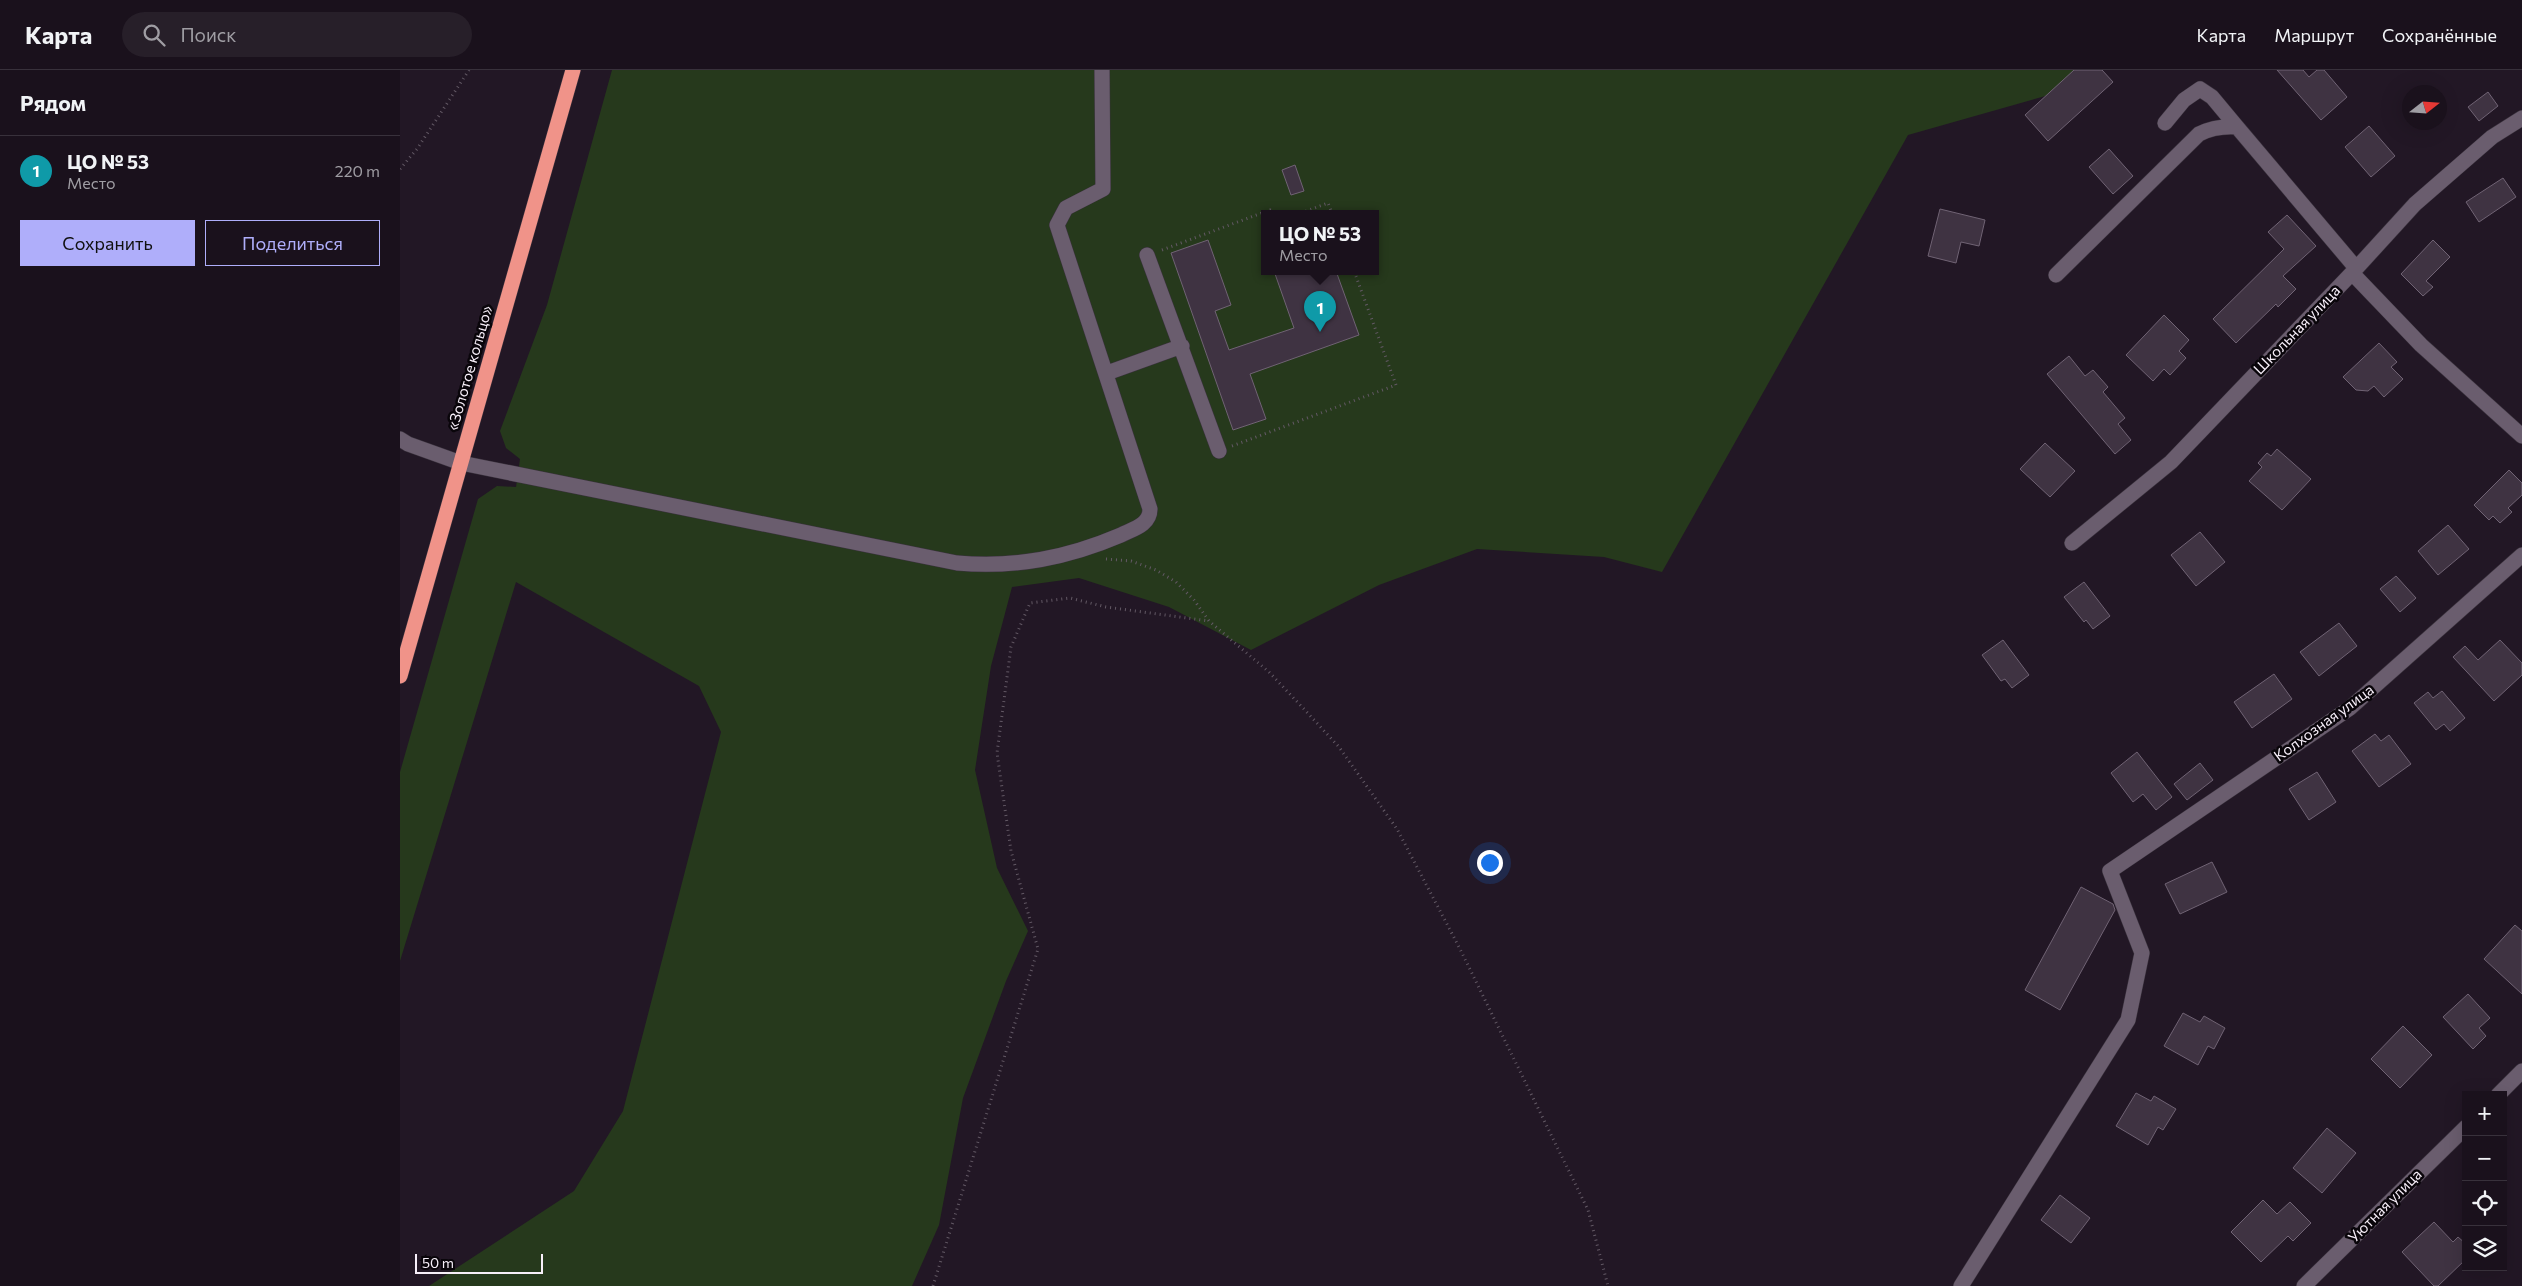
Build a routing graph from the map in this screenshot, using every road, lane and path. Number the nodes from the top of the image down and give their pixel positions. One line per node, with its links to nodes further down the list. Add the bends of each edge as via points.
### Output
1 (469, 70): 7 (path, via 439,118)
2 (573, 70): 20 (highway, «Золотое кольцо»)
3 (1102, 70): 16 (street, via 1103,189 1066,208 1057,225)
4 (2522, 118): 12 (street, Школьная улица, via 2492,137 2415,204)
5 (2165, 123): 6 (street, via 2184,100 2200,88 2212,97)
6 (2237, 127): 12 (street); 14 (street, via 2212,129 2199,134)
7 (400, 170)
8 (1309, 210): 9 (path, via 1328,203)
9 (1331, 210)
10 (1261, 213): 11 (path)
11 (1147, 255): 15 (street)
12 (2354, 271): 17 (street, via 2421,345); 21 (street, Школьная улица, via 2171,462)
13 (1355, 275): 19 (path, via 1396,385)
14 (2056, 275)
15 (1182, 346): 16 (street); 19 (street)
16 (1107, 373): 20 (street, via 1150,509 1148,518 1140,526 1091,548 1040,561 1002,565 958,563)
17 (2522, 436)
18 (403, 442): 20 (street)
19 (1219, 451)
20 (461, 463): 25 (highway, «Золотое кольцо»)
21 (2072, 543)
22 (2522, 555): 31 (street, Колхозная улица, via 2350,708 2110,871 2142,953 2128,1020)
23 (1096, 558): 24 (path, via 1132,561 1156,570 1185,591)
24 (1209, 622): 29 (path, via 1106,607 1070,598 1030,603 1018,630 1011,648 997,753 1011,852 1038,949); 30 (path, via 1269,672 1303,708 1338,747 1397,829 1459,947 1588,1210)
25 (400, 676)
26 (2522, 1071): 27 (street)
27 (2502, 1091)
28 (2462, 1131): 32 (street, Уютная улица)
29 (933, 1286)
30 (1608, 1286)
31 (1961, 1286)
32 (2304, 1286)

